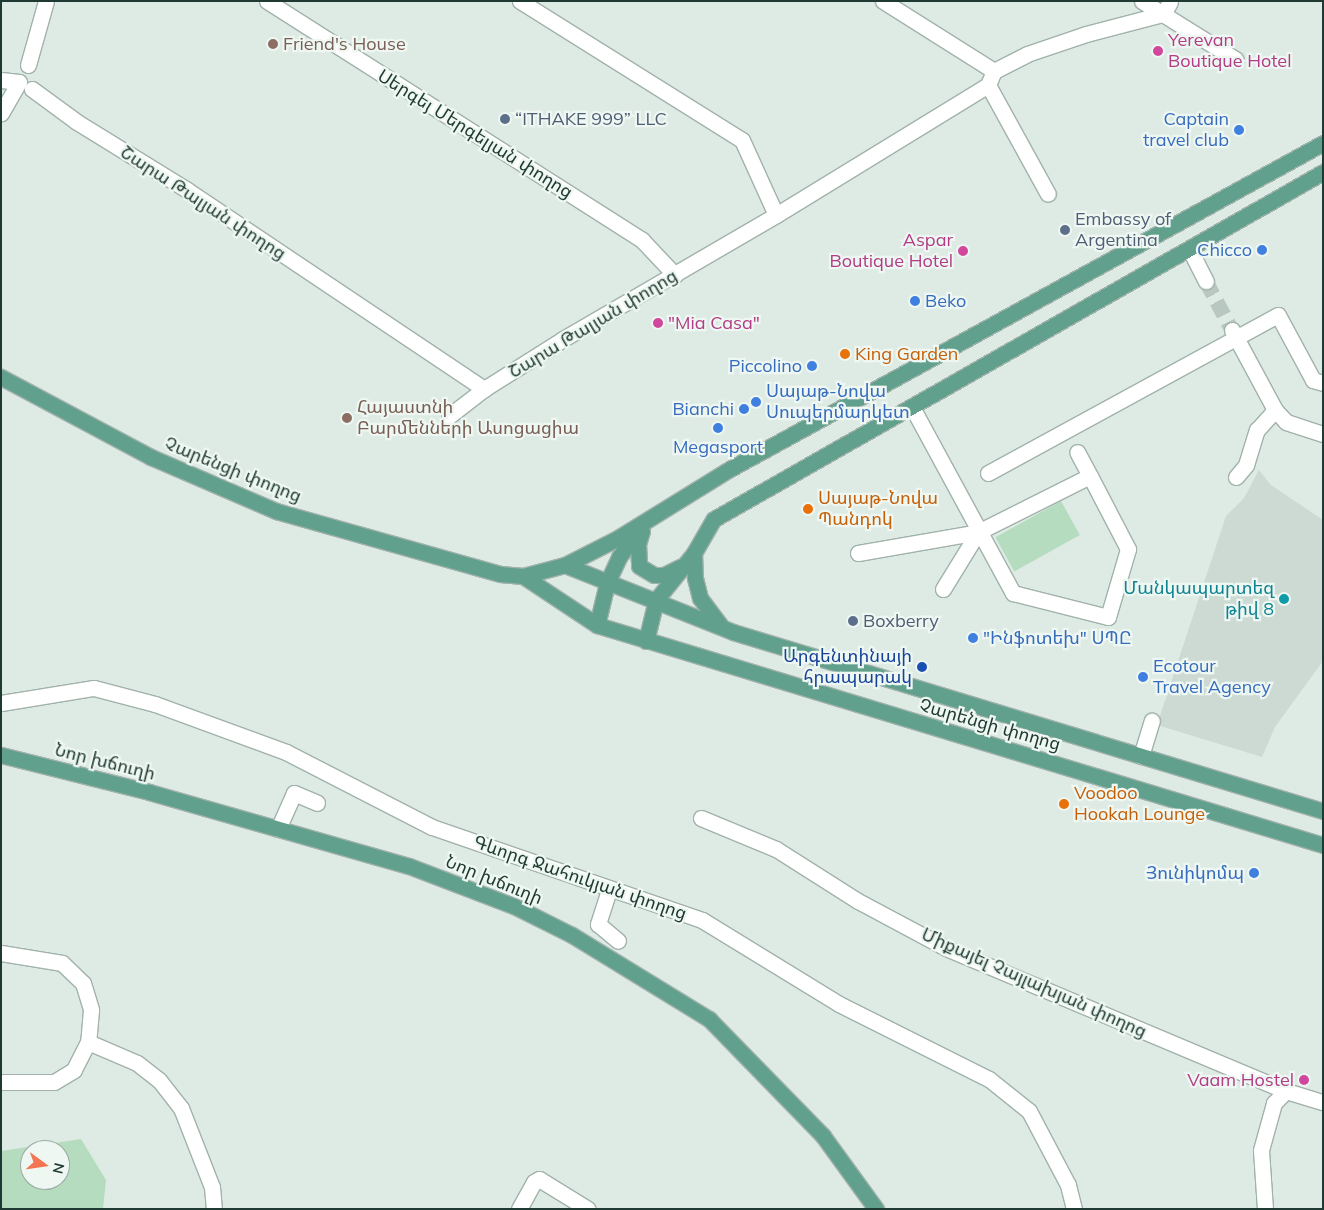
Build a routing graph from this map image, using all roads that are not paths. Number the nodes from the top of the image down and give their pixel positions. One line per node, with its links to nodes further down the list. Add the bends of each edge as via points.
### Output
1 (46, 1): 8 (street)
2 (267, 1): 19 (street, Սերգեյ Մերգելյան փողոց, via 642,240)
3 (520, 1): 17 (street, via 742,140)
4 (883, 1): 9 (street)
5 (1142, 1): 6 (street)
6 (1166, 8): 7 (street); 9 (street, via 1027,54)
7 (1236, 59)
8 (28, 65)
9 (994, 71): 11 (street)
10 (1, 80): 12 (street, Շարա Թալյան փողոց)
11 (988, 85): 16 (street); 17 (street, Շարա Թալյան փողոց)
12 (25, 86): 13 (street); 24 (street, Շարա Թալյան փողոց)
13 (1, 113)
14 (1323, 143): 33 (main road, via 737,465)
15 (1321, 176): 18 (main road)
16 (1048, 194)
17 (776, 215): 19 (street, Շարա Թալյան փողոց)
18 (1190, 250): 20 (street); 25 (main road)
19 (676, 275): 24 (street, Շարա Թալյան փողոց)
20 (1206, 281)
21 (1234, 334): 23 (street, via 1278,315 1313,380); 26 (street); 30 (street)
22 (1, 377): 38 (main road, Չարենցի փողոց, via 151,457 276,511 500,574)
23 (1323, 383)
24 (484, 389): 27 (street)
25 (912, 407): 34 (street); 36 (main road, via 714,519)
26 (1275, 410): 28 (street, via 1286,422); 32 (street, via 1257,430 1246,465)
27 (449, 416)
28 (1323, 434)
29 (1077, 452): 31 (street)
30 (988, 473)
31 (1090, 476): 34 (street); 34 (street, via 1128,549 1108,617 1013,593)
32 (1236, 477)
33 (647, 519): 36 (main road, via 638,544 639,566 645,572 664,575); 37 (main road); 39 (main road, via 618,557)
34 (978, 532): 35 (street); 40 (street)
35 (858, 553)
36 (690, 558): 41 (main road); 42 (main road, via 700,598)
37 (564, 566): 38 (main road, Չարենցի փողոց); 39 (main road, Չարենցի փողոց)
38 (523, 576): 43 (main road, Չարենցի փողոց)
39 (607, 583): 41 (main road, Չարենցի փողոց); 43 (main road)
40 (944, 589)
41 (656, 600): 42 (main road, Չարենցի փողոց); 44 (main road)
42 (720, 624): 48 (main road, Չարենցի փողոց, via 816,658)
43 (597, 625): 44 (main road, Չարենցի փողոց)
44 (646, 641): 53 (main road, Չարենցի փողոց)
45 (1, 703): 54 (street, Գևորգ Ջահուկյան փողոց, via 94,688 155,704 286,752 432,827)
46 (1152, 721): 48 (street)
47 (1, 755): 52 (main road, Նոր խճուղի)
48 (1141, 756): 50 (main road, Չարենցի փողոց)
49 (317, 803): 52 (street, via 294,793)
50 (1323, 811)
51 (701, 818): 59 (street, Միքայել Չայլախյան փողոց, via 776,850 858,901 946,948)
52 (278, 829): 64 (main road, Նոր խճուղի, via 409,866 514,906 572,935 709,1019 824,1136)
53 (1323, 845)
54 (609, 890): 55 (street, via 598,924); 65 (street, Գևորգ Ջահուկյան փողոց, via 702,920 839,1004 989,1079 1029,1112 1068,1185)
55 (618, 941)
56 (1, 953): 57 (street, via 62,963 83,983 91,1010)
57 (88, 1042): 58 (street, via 74,1070 54,1082); 61 (street, via 137,1063 159,1080 181,1108 212,1187)
58 (1, 1082)
59 (1286, 1091): 60 (street, Միքայել Չայլախյան փողոց); 66 (street, via 1274,1104 1261,1150)
60 (1323, 1102)
61 (214, 1209)
62 (519, 1209): 63 (street, via 534,1182 539,1180)
63 (588, 1209)
64 (876, 1209)
65 (1074, 1209)
66 (1265, 1209)

